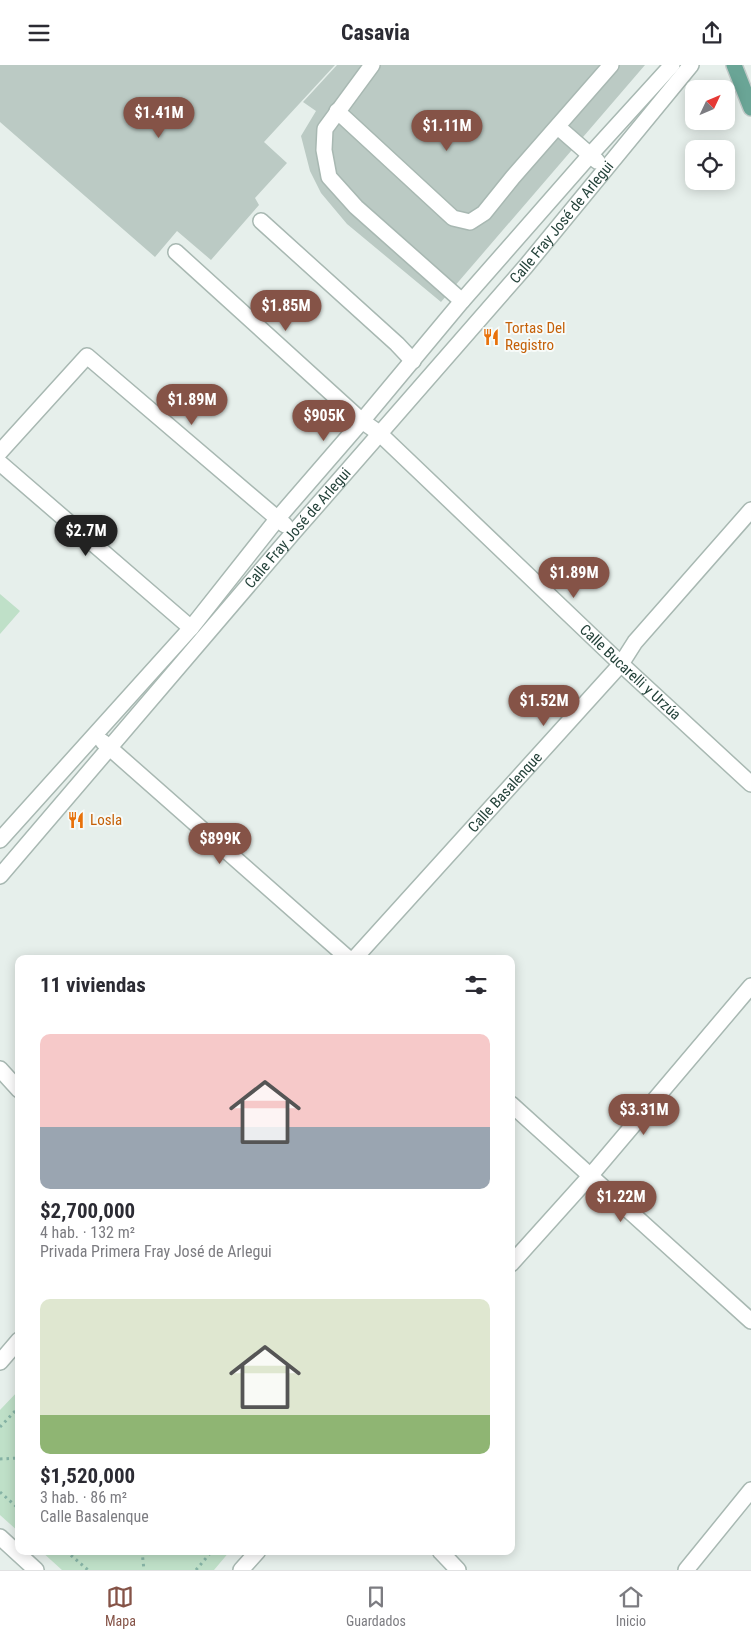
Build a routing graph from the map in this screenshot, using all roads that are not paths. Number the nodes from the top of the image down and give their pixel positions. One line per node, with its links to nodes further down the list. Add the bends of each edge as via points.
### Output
1 (372, 65): 7 (street)
2 (611, 65): 8 (street)
3 (672, 65): 9 (street, Calle Fray José de Arlegui)
4 (691, 65): 10 (street, Calle Fray José de Arlegui)
5 (734, 65): 6 (main road)
6 (751, 108)
7 (337, 111): 8 (street, via 453,218 470,221 484,213); 15 (street, via 325,129 324,150 329,177 356,207)
8 (558, 127): 9 (street)
9 (591, 154): 10 (street); 12 (street, Calle Fray José de Arlegui)
10 (605, 169): 14 (street, Calle Fray José de Arlegui)
11 (261, 221): 16 (street)
12 (510, 249): 14 (street); 15 (street, Calle Fray José de Arlegui)
13 (176, 252): 17 (street, Calle Bucarelli y Urzúa)
14 (526, 266): 18 (street, Calle Fray José de Arlegui)
15 (462, 301): 16 (street, Calle Fray José de Arlegui)
16 (413, 361): 17 (street, Calle Fray José de Arlegui)
17 (362, 421): 18 (street, Calle Bucarelli y Urzúa); 22 (street, Calle Fray José de Arlegui)
18 (379, 433): 23 (street, Calle Fray José de Arlegui); 25 (street, Calle Bucarelli y Urzúa)
19 (0, 452): 22 (street, via 87,356)
20 (0, 463): 24 (street)
21 (751, 510): 25 (street, Calle Basalenque, via 635,641)
22 (278, 518): 23 (street); 24 (street, Calle Fray José de Arlegui)
23 (293, 533): 27 (street, Calle Fray José de Arlegui)
24 (191, 628): 26 (street, Calle Fray José de Arlegui)
25 (621, 664): 28 (street, Calle Bucarelli y Urzúa); 32 (street, Calle Basalenque)
26 (95, 734): 27 (street); 29 (street, Calle Fray José de Arlegui)
27 (110, 749): 30 (street, Calle Fray José de Arlegui); 31 (street)
28 (751, 784)
29 (0, 840)
30 (0, 876)
31 (344, 955)
32 (358, 955)
33 (751, 986): 37 (street)
34 (0, 1069): 35 (street)
35 (15, 1086)
36 (515, 1108): 37 (street)
37 (591, 1175): 38 (street); 39 (street)
38 (515, 1260)
39 (751, 1321)
40 (15, 1345): 41 (street)
41 (0, 1362)
42 (751, 1490): 51 (street)
43 (0, 1537): 44 (street)
44 (15, 1551)
45 (20, 1555): 48 (street)
46 (254, 1555): 49 (street)
47 (444, 1555): 50 (street)
48 (36, 1570)
49 (241, 1570)
50 (458, 1570)
51 (686, 1570)

